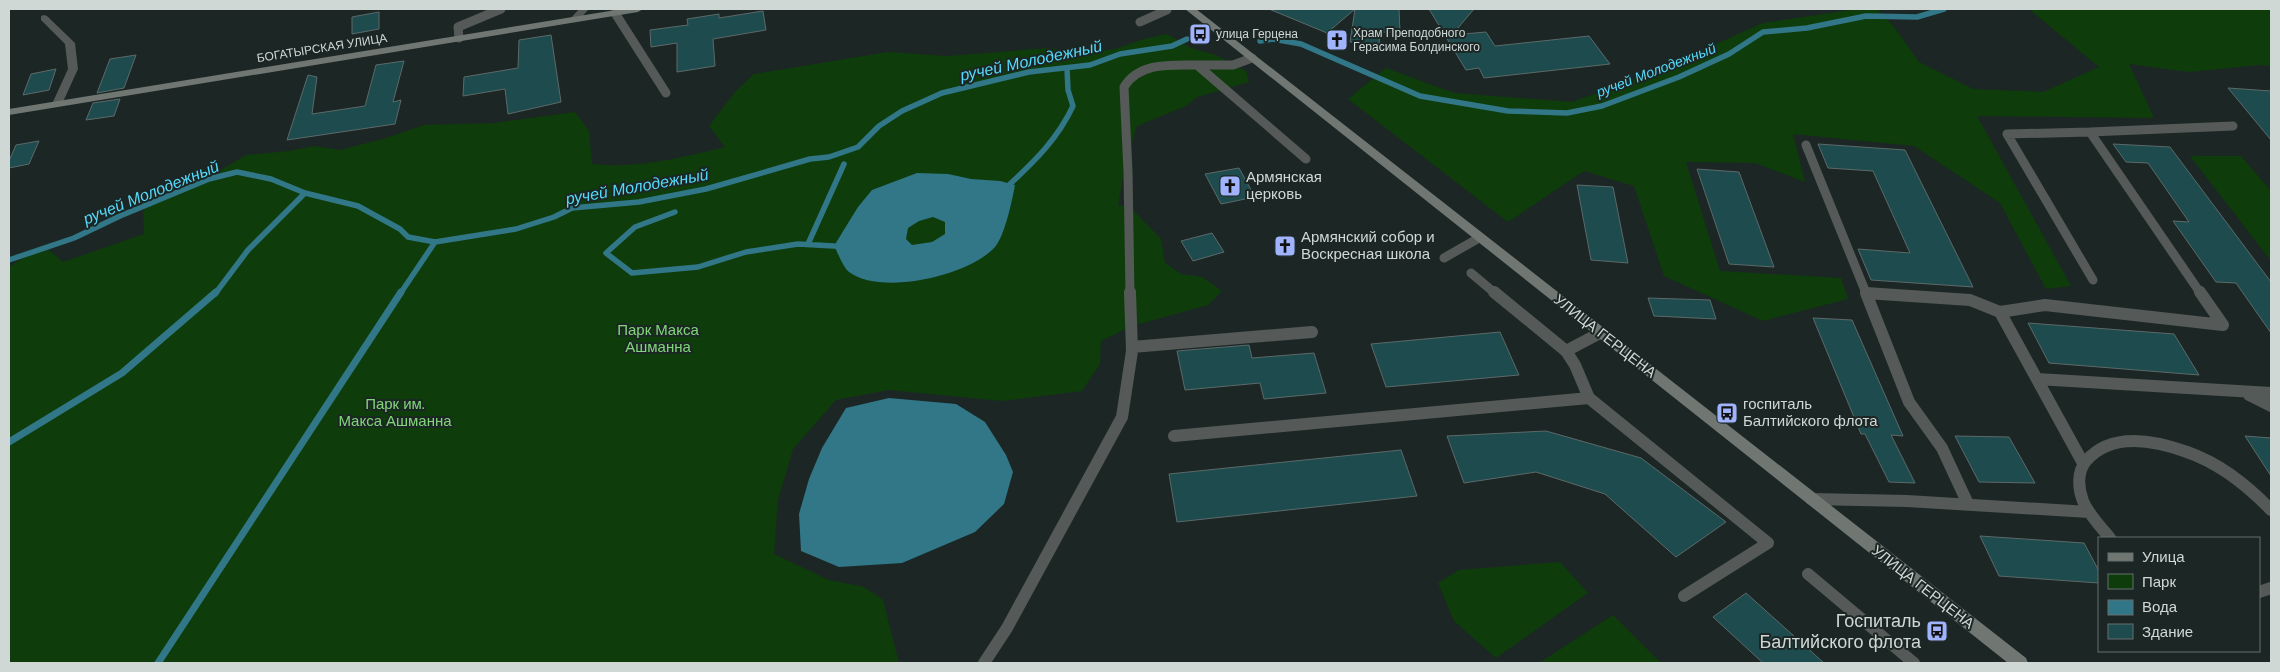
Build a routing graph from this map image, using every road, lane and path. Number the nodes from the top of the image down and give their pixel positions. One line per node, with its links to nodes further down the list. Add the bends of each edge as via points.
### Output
1 (501, 9): 10 (lane, via 458,27)
2 (584, 9): 8 (street)
3 (638, 9): 6 (main road, БОГАТЫРСКАЯ УЛИЦА)
4 (1165, 9): 9 (lane)
5 (1190, 9): 11 (main road, УЛИЦА ГЕРЦЕНА)
6 (619, 11): 8 (main road, БОГАТЫРСКАЯ УЛИЦА); 13 (lane)
7 (44, 18): 14 (street, via 70,43 73,69)
8 (574, 19): 10 (main road, БОГАТЫРСКАЯ УЛИЦА)
9 (1140, 22)
10 (459, 38): 14 (main road, БОГАТЫРСКАЯ УЛИЦА)
11 (1252, 58): 12 (lane, via 1233,65); 20 (main road, УЛИЦА ГЕРЦЕНА)
12 (1197, 66): 19 (lane); 28 (lane, via 1176,65 1136,72 1127,78 1124,87)
13 (666, 93)
14 (57, 104): 15 (main road, БОГАТЫРСКАЯ УЛИЦА)
15 (9, 112)
16 (2233, 126): 17 (lane)
17 (2090, 132): 23 (lane, via 2006,134); 25 (lane, via 2223,325 2045,305)
18 (1806, 145): 24 (lane)
19 (1306, 159)
20 (1479, 238): 21 (lane); 27 (main road, УЛИЦА ГЕРЦЕНА)
21 (1444, 258)
22 (1471, 273): 29 (lane)
23 (2093, 280)
24 (1866, 292): 25 (lane, via 1970,300); 38 (lane, via 1909,402 1942,448)
25 (2000, 312): 30 (lane)
26 (1312, 332): 28 (lane)
27 (1600, 333): 29 (lane); 37 (main road, УЛИЦА ГЕРЦЕНА)
28 (1132, 347): 44 (lane, via 1122,417)
29 (1566, 351): 33 (lane)
30 (2037, 379): 31 (lane); 36 (lane)
31 (2245, 393): 32 (lane); 34 (lane)
32 (2271, 393)
33 (1589, 398): 35 (lane); 43 (lane, via 1768,543)
34 (2271, 406)
35 (1174, 436)
36 (2083, 464): 39 (lane, via 2098,449 2123,442 2154,443 2188,452 2224,469 2255,492); 40 (lane, via 2079,477 2081,494)
37 (1811, 499): 38 (lane); 46 (main road, УЛИЦА ГЕРЦЕНА)
38 (1968, 504): 40 (lane)
39 (2271, 510)
40 (2089, 512): 41 (lane)
41 (2109, 537)
42 (1808, 574): 45 (lane)
43 (1684, 596)
44 (984, 663)
45 (1914, 663)
46 (2020, 663)

